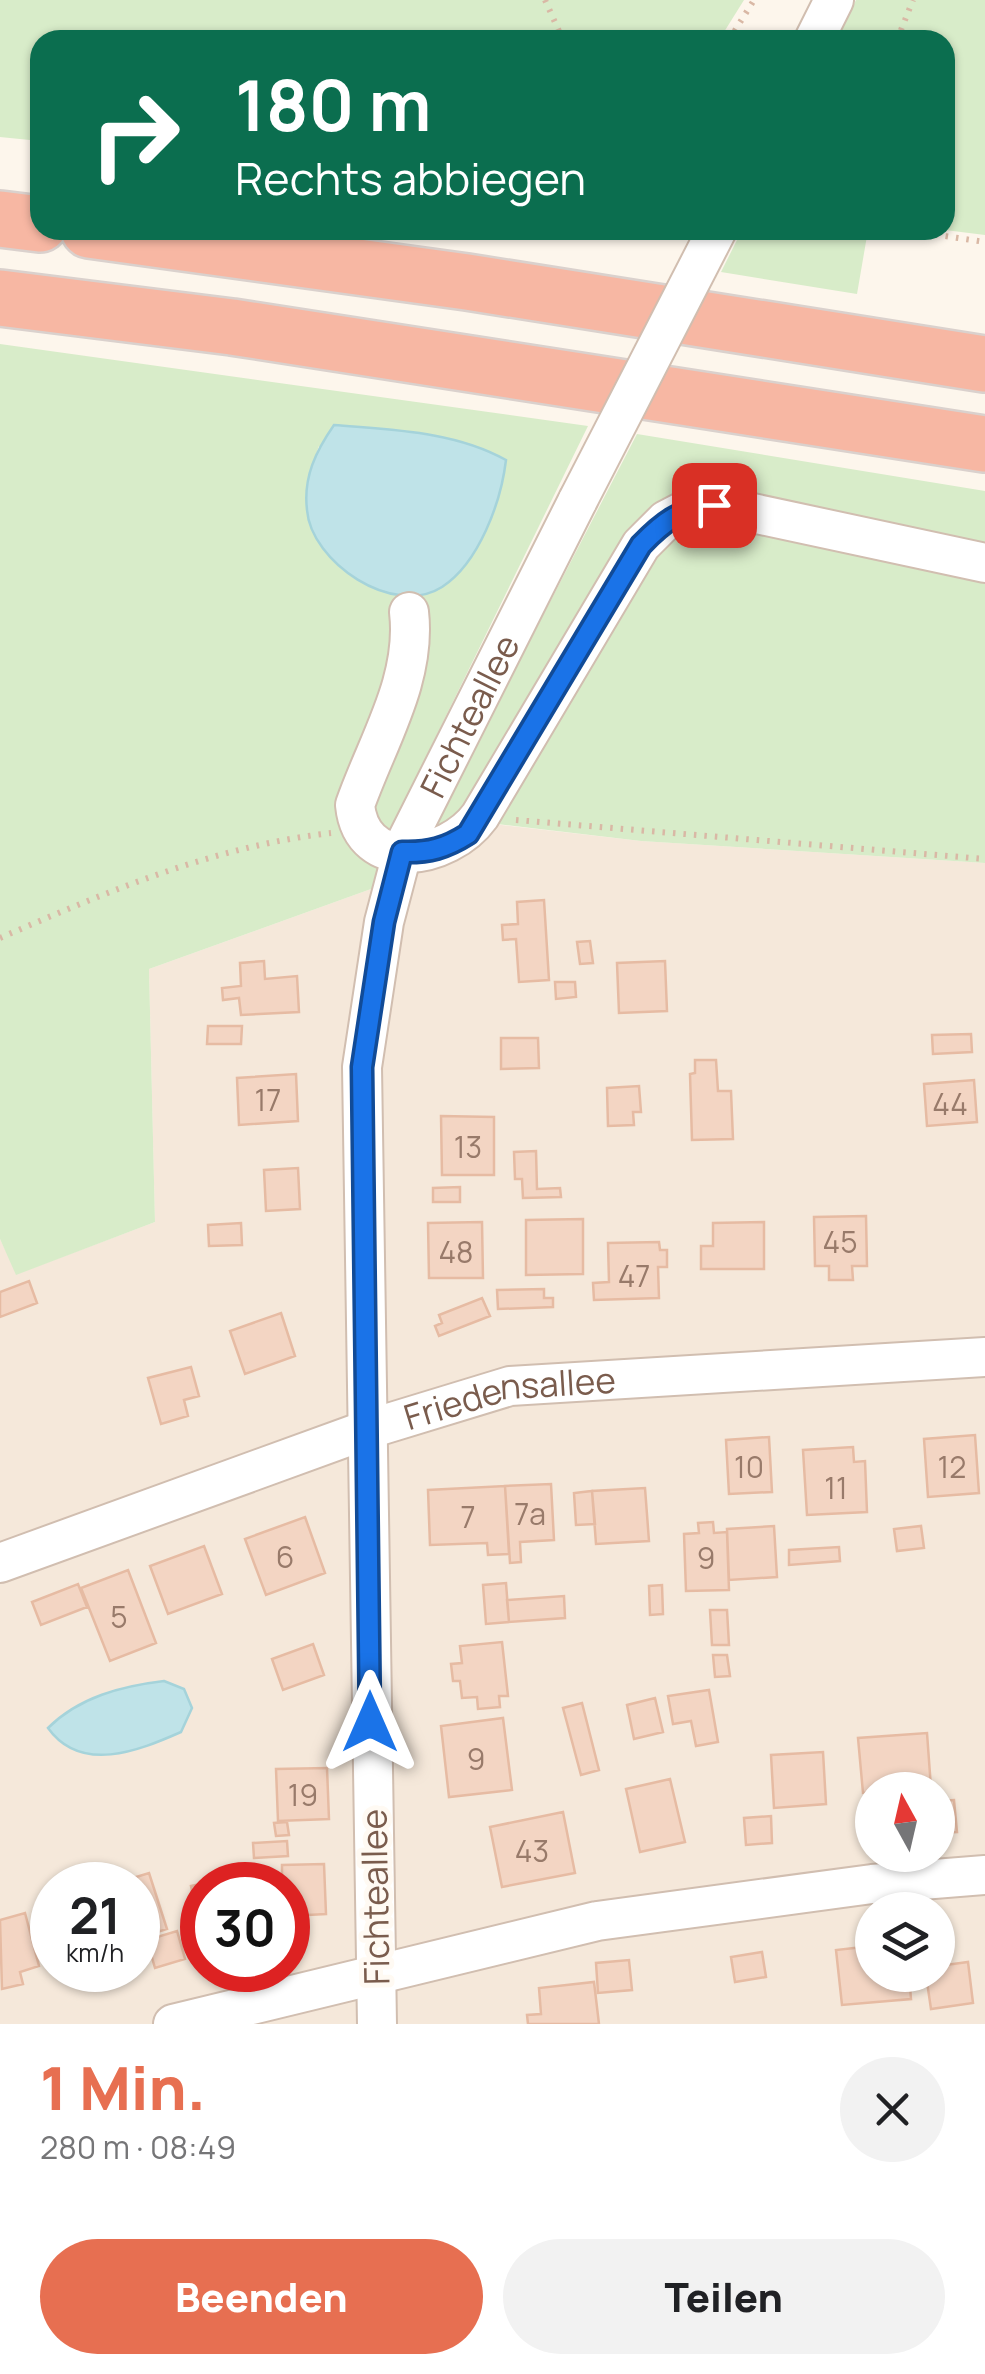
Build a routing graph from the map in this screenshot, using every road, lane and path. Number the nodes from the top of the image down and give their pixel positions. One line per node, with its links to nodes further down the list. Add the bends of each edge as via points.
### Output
1 (544, 0): 5 (path)
2 (754, 0): 6 (path)
3 (834, 0): 7 (street)
4 (913, 0): 8 (path)
5 (558, 30)
6 (735, 30)
7 (819, 30)
8 (900, 30)
9 (0, 219): 10 (highway)
10 (30, 223)
11 (955, 238): 14 (path)
12 (161, 240): 16 (highway)
13 (712, 240): 22 (street, Fichteallee, bridge)
14 (985, 242)
15 (0, 298): 17 (highway, via 390,350)
16 (985, 364)
17 (985, 444)
18 (985, 563): 20 (street, via 757,511 689,508 641,545)
19 (409, 612): 21 (street, via 407,673 355,805)
20 (480, 816): 22 (street, via 450,846); 23 (path)
21 (360, 831): 22 (street); 24 (path, via 239,852 124,884)
22 (402, 852): 26 (street, Fichteallee, via 362,1067)
23 (985, 859)
24 (0, 938)
25 (985, 1357): 26 (street, Friedensallee, via 510,1386)
26 (369, 1429): 27 (street, Friedensallee); 29 (street, Fichteallee)
27 (0, 1564)
28 (985, 1875): 29 (street, via 597,1920)
29 (377, 1974): 30 (street); 31 (street, Fichteallee)
30 (173, 2024)
31 (377, 2024)

